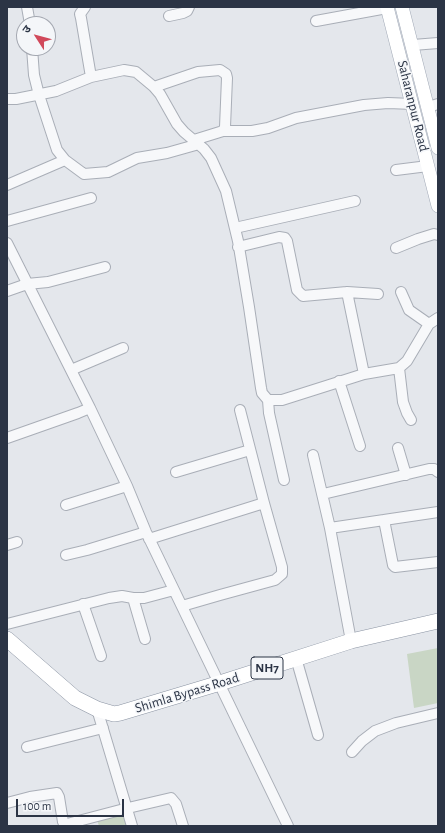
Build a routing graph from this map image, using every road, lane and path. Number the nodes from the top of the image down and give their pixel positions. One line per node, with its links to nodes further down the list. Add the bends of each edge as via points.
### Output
1 (86, 7): 10 (street, via 80,18)
2 (189, 7): 5 (street, via 183,13)
3 (387, 7): 6 (street); 14 (main road, Saharanpur Road)
4 (402, 7): 8 (main road, Saharanpur Road)
5 (169, 16)
6 (316, 22)
7 (438, 43): 8 (street)
8 (412, 45): 15 (main road, Saharanpur Road)
9 (33, 56): 12 (street)
10 (90, 77): 11 (street, via 130,70); 12 (street)
11 (154, 87): 16 (street, via 198,72 220,70 227,78); 17 (street, via 177,124)
12 (39, 95): 13 (street); 19 (street, via 57,150)
13 (7, 99)
14 (413, 104): 16 (street, via 364,105 296,118 252,131); 20 (main road, Saharanpur Road)
15 (433, 106): 18 (main road, Saharanpur Road)
16 (223, 131): 17 (street)
17 (196, 142): 19 (street, via 167,153 137,158 108,172 84,174); 27 (street, via 211,158 221,178)
18 (438, 148)
19 (65, 160): 22 (street)
20 (428, 166): 21 (street); 25 (main road, Saharanpur Road)
21 (396, 170)
22 (7, 184)
23 (91, 198): 26 (street)
24 (355, 201): 27 (street)
25 (438, 206)
26 (7, 221)
27 (235, 228): 30 (street)
28 (438, 235): 31 (street, via 434,234)
29 (7, 243): 33 (street)
30 (238, 247): 35 (street, via 282,237 287,242 300,294 303,296); 45 (street, via 261,388)
31 (396, 248)
32 (104, 267): 33 (street, via 48,282)
33 (27, 284): 34 (street); 42 (street)
34 (7, 291)
35 (347, 292): 37 (street); 43 (street)
36 (401, 292): 39 (street, via 409,310)
37 (378, 294)
38 (438, 318): 39 (street)
39 (429, 324): 41 (street, via 408,361)
40 (123, 348): 42 (street)
41 (399, 368): 43 (street); 48 (street, via 403,402)
42 (71, 370): 46 (street)
43 (364, 374): 44 (street)
44 (339, 381): 45 (street, via 282,400); 50 (street)
45 (268, 400): 57 (street)
46 (90, 408): 49 (street); 58 (street)
47 (240, 410): 52 (street)
48 (412, 420)
49 (7, 438)
50 (360, 446)
51 (398, 448): 56 (street)
52 (250, 450): 54 (street); 60 (street)
53 (314, 454): 59 (street)
54 (176, 472)
55 (438, 472): 56 (street, via 429,469)
56 (406, 475): 59 (street)
57 (284, 480)
58 (127, 486): 61 (street); 65 (street)
59 (322, 494): 64 (street)
60 (264, 503): 65 (street); 71 (street, via 282,567 281,576 275,580)
61 (66, 505)
62 (438, 512): 63 (street)
63 (384, 520): 64 (street); 67 (street, via 393,565 396,567)
64 (330, 528): 75 (street)
65 (147, 536): 66 (street); 68 (street)
66 (66, 555)
67 (438, 562)
68 (174, 590): 69 (street, via 144,598); 71 (street)
69 (133, 598): 70 (street, via 122,596); 77 (street)
70 (83, 604): 74 (street); 78 (street)
71 (182, 606): 80 (street)
72 (438, 612): 75 (highway, Shimla Bypass Road / NH7)
73 (438, 621): 75 (highway, Shimla Bypass Road / NH7)
74 (7, 624)
75 (350, 637): 79 (highway, Shimla Bypass Road / NH7); 80 (highway, Shimla Bypass Road / NH7, via 284,653)
76 (7, 639): 81 (highway, via 75,698)
77 (145, 639)
78 (101, 656)
79 (296, 658): 80 (highway, Shimla Bypass Road / NH7); 84 (street)
80 (218, 679): 81 (highway, Shimla Bypass Road / NH7); 92 (street)
81 (97, 709): 83 (street)
82 (438, 713): 86 (street, via 375,731)
83 (103, 728): 85 (street); 88 (street)
84 (318, 735)
85 (27, 747)
86 (352, 752)
87 (7, 803): 89 (street, via 57,793 63,822)
88 (128, 808): 89 (street); 90 (street); 91 (street, via 171,798 176,804)
89 (95, 821)
90 (132, 826)
91 (183, 826)
92 (288, 826)

